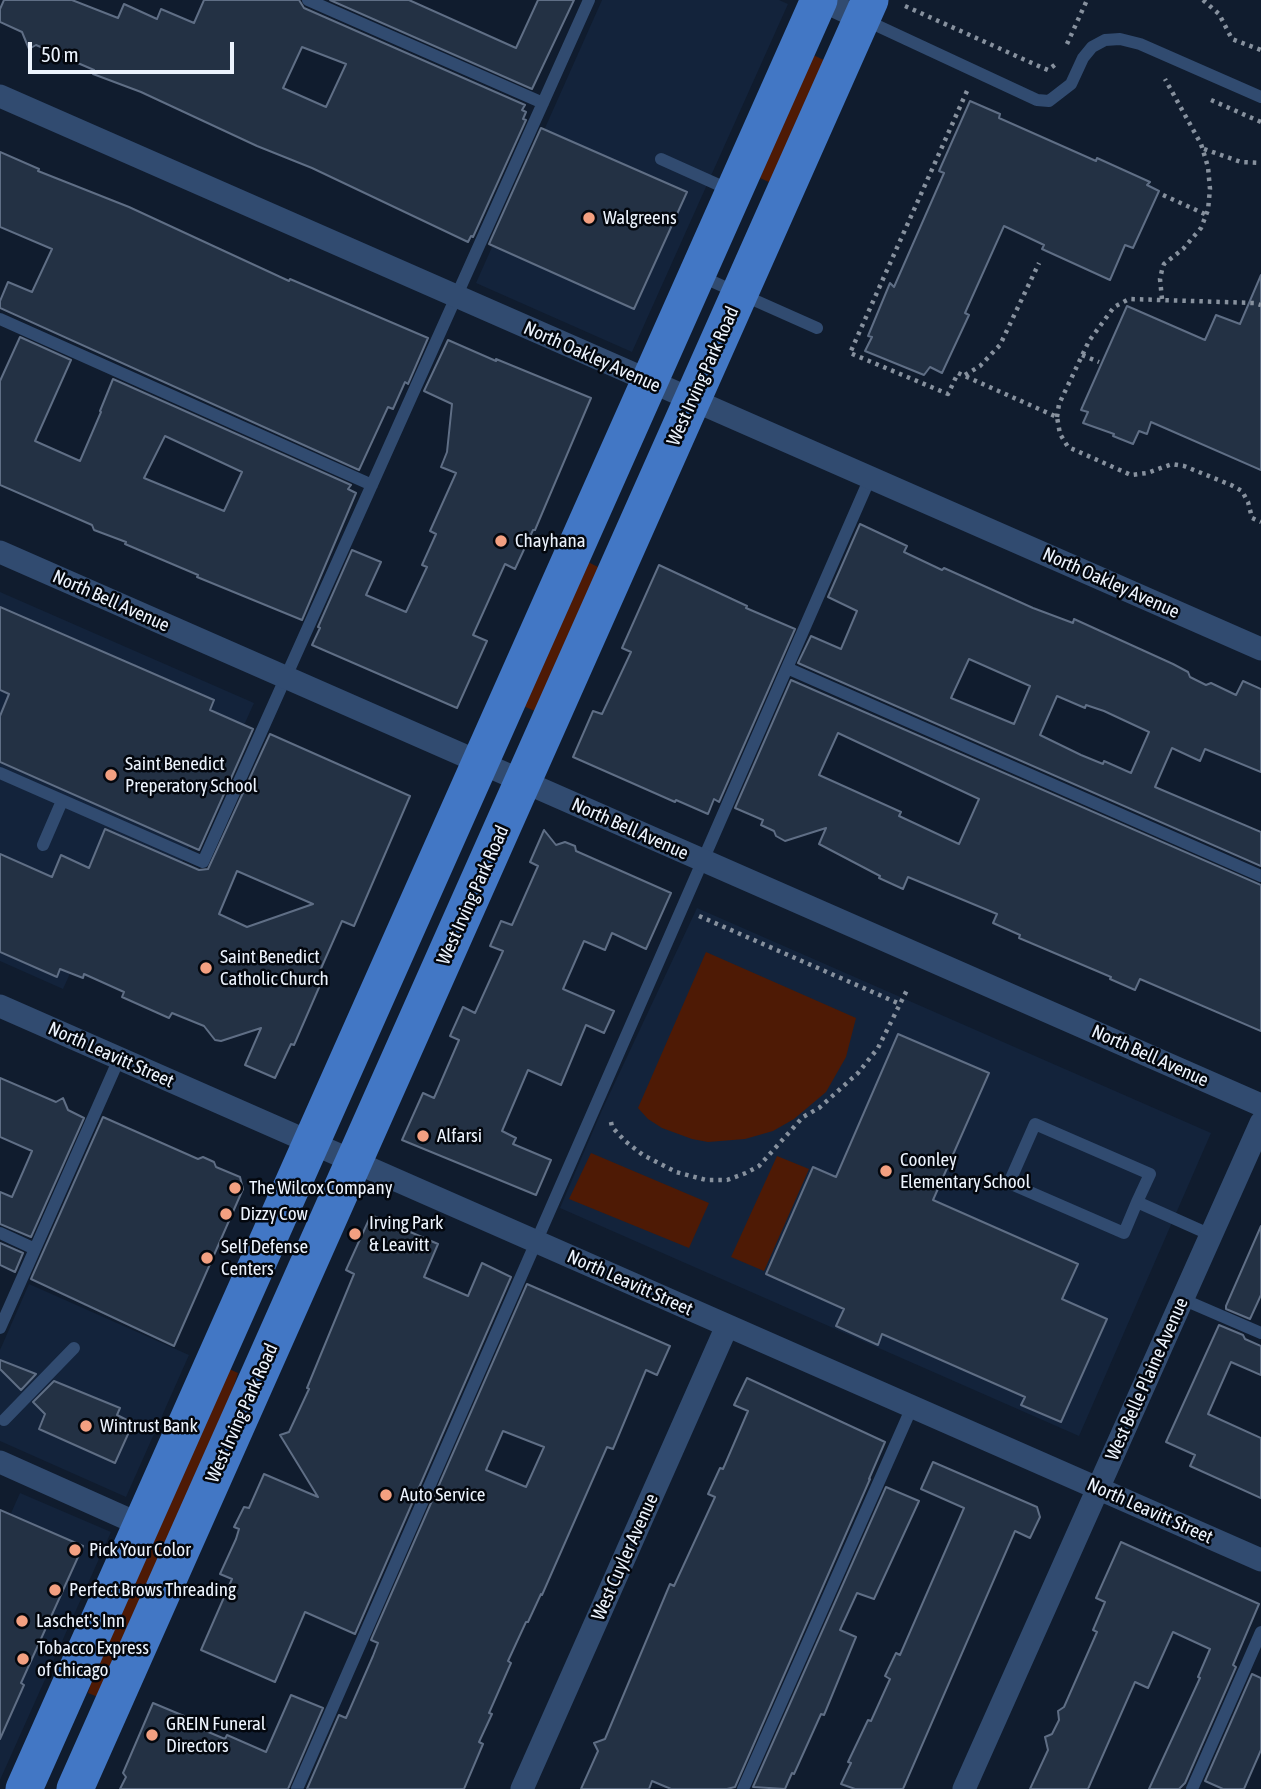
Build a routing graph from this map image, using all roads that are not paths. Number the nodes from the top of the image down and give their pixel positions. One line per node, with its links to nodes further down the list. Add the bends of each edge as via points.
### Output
1 (308, 0): 7 (lane)
2 (589, 0): 7 (lane)
3 (820, 0): 4 (street); 9 (main road)
4 (879, 8): 6 (lane, via 1037,100 1049,102 1071,85 1092,47 1120,39); 11 (main road, West Irving Park Road)
5 (0, 96): 12 (street, North Oakley Avenue)
6 (1261, 97)
7 (543, 103): 12 (lane)
8 (661, 159): 9 (lane)
9 (734, 192): 10 (main road)
10 (697, 275): 11 (lane); 15 (main road)
11 (740, 294): 14 (lane); 16 (main road, West Irving Park Road)
12 (455, 297): 15 (street, North Oakley Avenue); 18 (lane)
13 (0, 319): 18 (lane)
14 (817, 328)
15 (649, 382): 16 (street, North Oakley Avenue); 23 (main road)
16 (692, 401): 17 (street, North Oakley Avenue); 25 (main road, West Irving Park Road)
17 (870, 478): 20 (street, North Oakley Avenue); 21 (lane)
18 (372, 485): 22 (lane)
19 (0, 552): 22 (street, North Bell Avenue)
20 (1261, 649)
21 (787, 668): 28 (lane); 29 (lane)
22 (286, 678): 23 (street, North Bell Avenue); 26 (lane, via 203,862)
23 (479, 764): 25 (street, North Bell Avenue); 34 (main road)
24 (0, 773): 26 (lane)
25 (523, 782): 28 (street, North Bell Avenue); 35 (main road, West Irving Park Road)
26 (62, 801): 27 (lane)
27 (43, 845)
28 (703, 861): 32 (street, North Bell Avenue); 39 (lane)
29 (1261, 876)
30 (0, 1006): 31 (street, North Leavitt Street)
31 (119, 1059): 34 (street, North Leavitt Street); 40 (lane)
32 (1261, 1105)
33 (1261, 1123): 38 (street, West Belle Plaine Avenue)
34 (310, 1143): 35 (street, North Leavitt Street); 50 (main road)
35 (354, 1162): 39 (street, North Leavitt Street); 54 (main road, West Irving Park Road)
36 (1138, 1202): 36 (lane, via 1150,1174 1035,1124 1009,1183 1124,1233); 38 (lane)
37 (0, 1233): 40 (lane)
38 (1211, 1235): 41 (street, West Belle Plaine Avenue)
39 (537, 1242): 42 (street, North Leavitt Street); 55 (lane)
40 (35, 1249): 43 (lane)
41 (1182, 1299): 44 (lane); 49 (street, West Belle Plaine Avenue)
42 (727, 1326): 46 (street, North Leavitt Street); 56 (street, West Cuyler Avenue)
43 (0, 1328)
44 (1261, 1333)
45 (74, 1348): 47 (lane)
46 (912, 1407): 49 (street, North Leavitt Street); 57 (lane)
47 (4, 1420)
48 (0, 1462): 50 (street)
49 (1098, 1488): 51 (street, North Leavitt Street); 58 (street, West Belle Plaine Avenue)
50 (141, 1525): 53 (main road)
51 (1261, 1560)
52 (1261, 1632): 59 (lane)
53 (24, 1789)
54 (75, 1789)
55 (297, 1789)
56 (522, 1789)
57 (743, 1789)
58 (964, 1789)
59 (1192, 1789)

